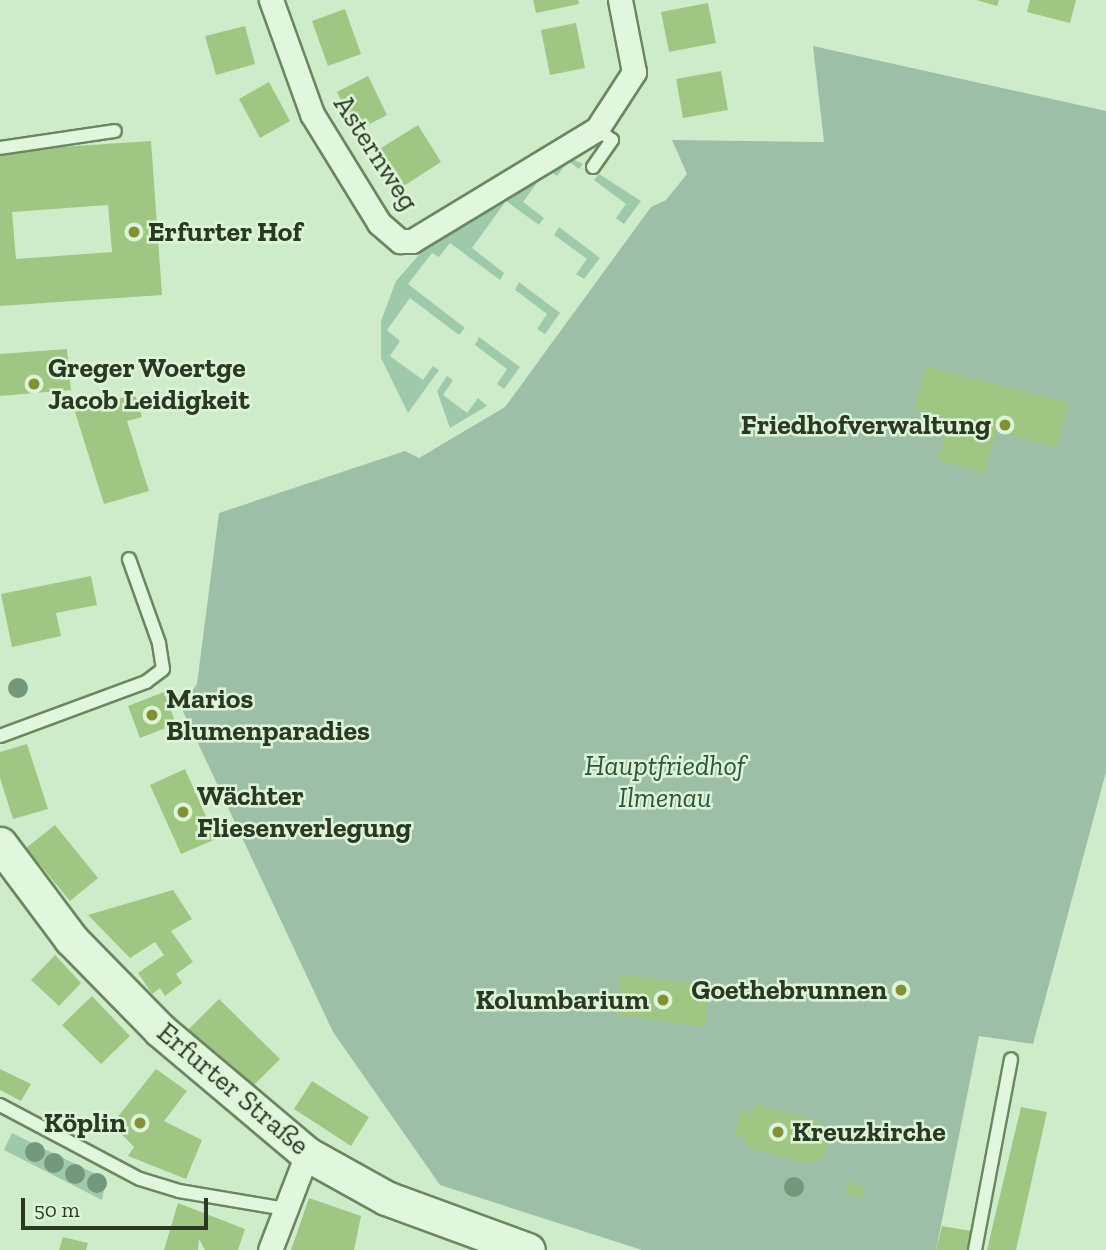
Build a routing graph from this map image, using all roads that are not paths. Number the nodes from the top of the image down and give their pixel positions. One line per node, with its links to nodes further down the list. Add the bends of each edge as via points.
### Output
1 (271, 0): 3 (street, Asternweg, via 312,114 379,223 400,240 412,241 427,234)
2 (620, 0): 3 (street, via 634,72)
3 (597, 129): 6 (lane, via 612,140)
4 (116, 131): 5 (lane)
5 (0, 148)
6 (593, 167)
7 (129, 558): 8 (lane, via 159,643 163,669 146,682)
8 (0, 736)
9 (2, 853): 12 (main road, Erfurter Straße, via 71,939 160,1030)
10 (1011, 1059): 16 (lane)
11 (0, 1105): 13 (lane, via 140,1179 179,1191)
12 (307, 1154): 13 (street); 14 (main road, Erfurter Straße, via 386,1198)
13 (285, 1209): 15 (street)
14 (521, 1249)
15 (270, 1250)
16 (975, 1250)

